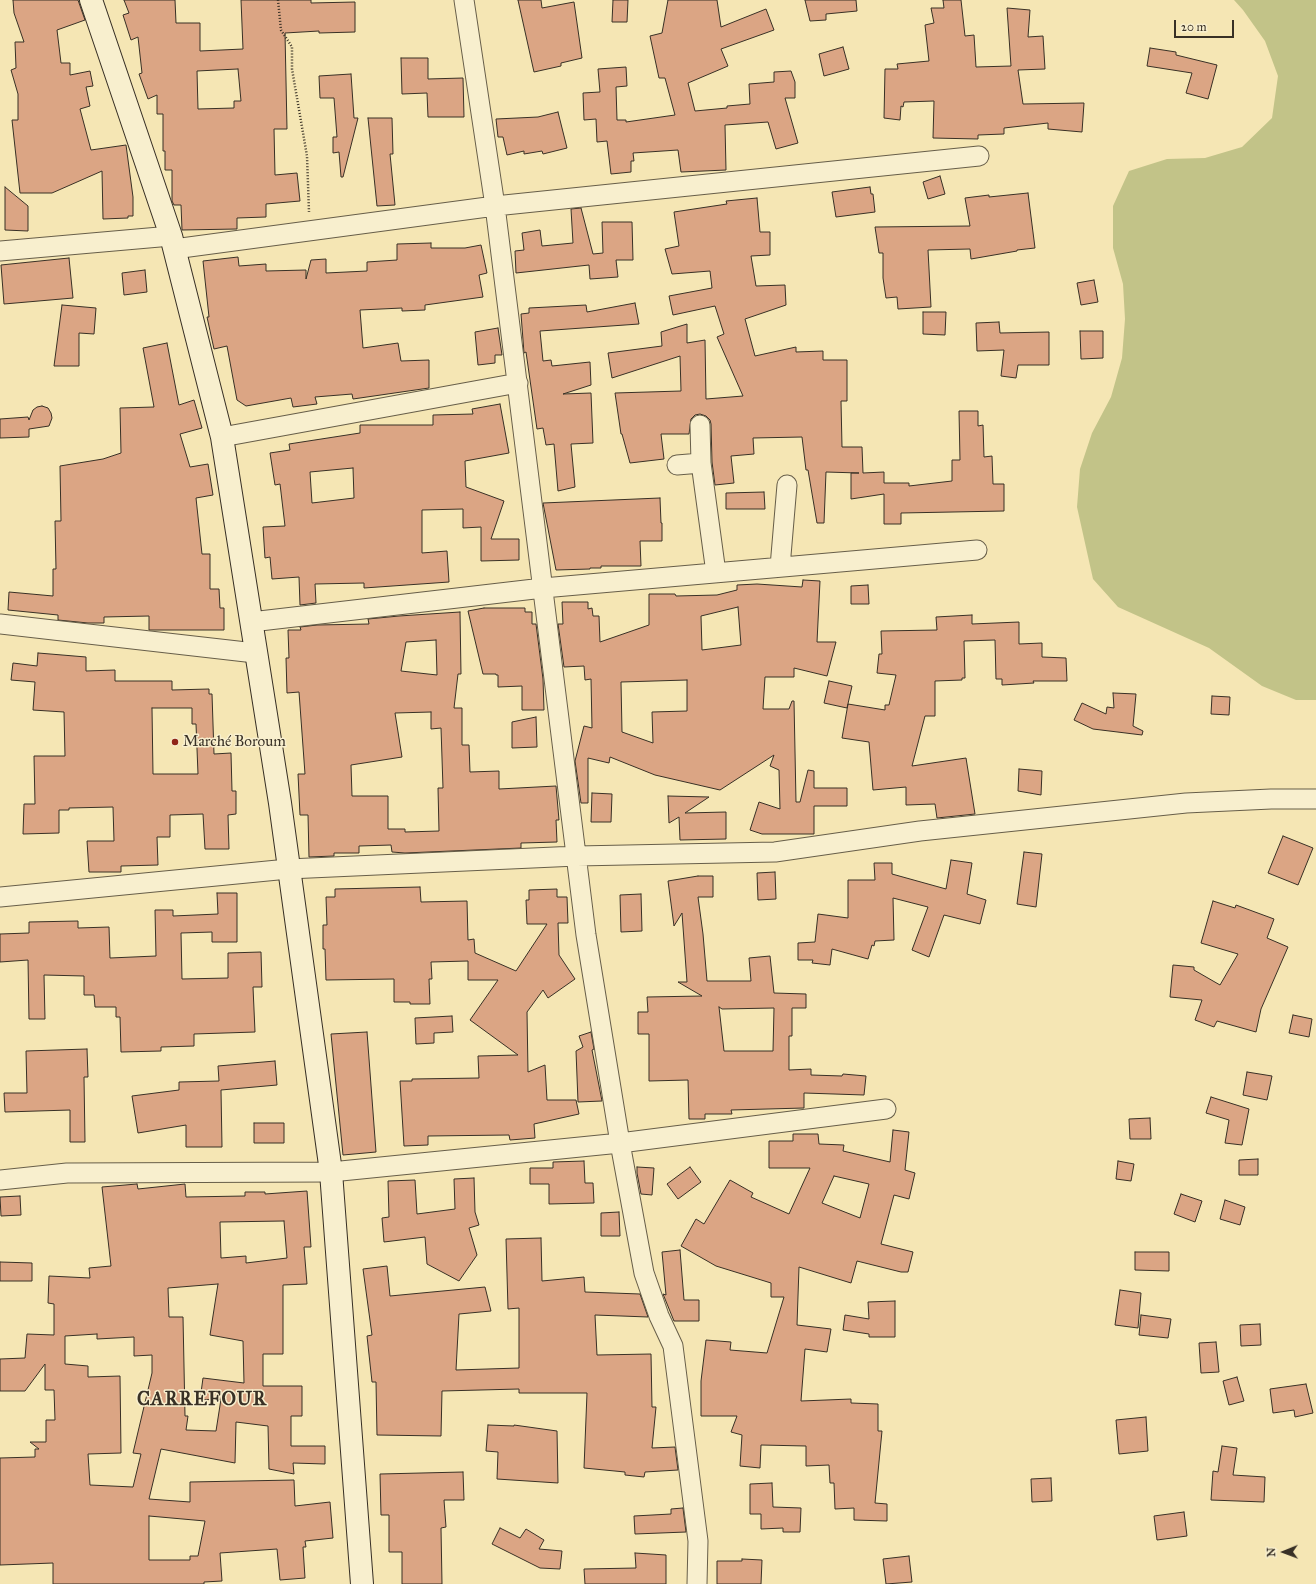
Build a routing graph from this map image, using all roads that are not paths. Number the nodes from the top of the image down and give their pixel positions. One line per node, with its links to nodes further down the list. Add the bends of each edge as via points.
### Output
1 (91, 0): 5 (street)
2 (464, 0): 4 (street)
3 (979, 156): 4 (street)
4 (495, 206): 5 (street, via 310,231); 7 (street)
5 (173, 242): 6 (street); 9 (street)
6 (0, 251)
7 (518, 383): 9 (street); 16 (street)
8 (700, 425): 10 (street)
9 (222, 437): 17 (street)
10 (701, 464): 11 (street); 15 (street)
11 (676, 465)
12 (787, 484): 14 (street)
13 (977, 550): 14 (street)
14 (780, 567): 15 (street)
15 (716, 572): 16 (street)
16 (543, 588): 17 (street); 21 (street)
17 (251, 622): 19 (street)
18 (0, 624): 19 (street)
19 (256, 654): 22 (street)
20 (1316, 799): 21 (street, via 1179,804 920,831 775,852)
21 (576, 856): 22 (street); 25 (street, via 586,935)
22 (288, 869): 23 (street); 26 (street)
23 (0, 897)
24 (886, 1109): 25 (street)
25 (620, 1143): 26 (street); 29 (street, via 644,1273 673,1346 698,1541)
26 (331, 1172): 27 (street, via 67,1173); 28 (street)
27 (0, 1180)
28 (362, 1584)
29 (697, 1584)

